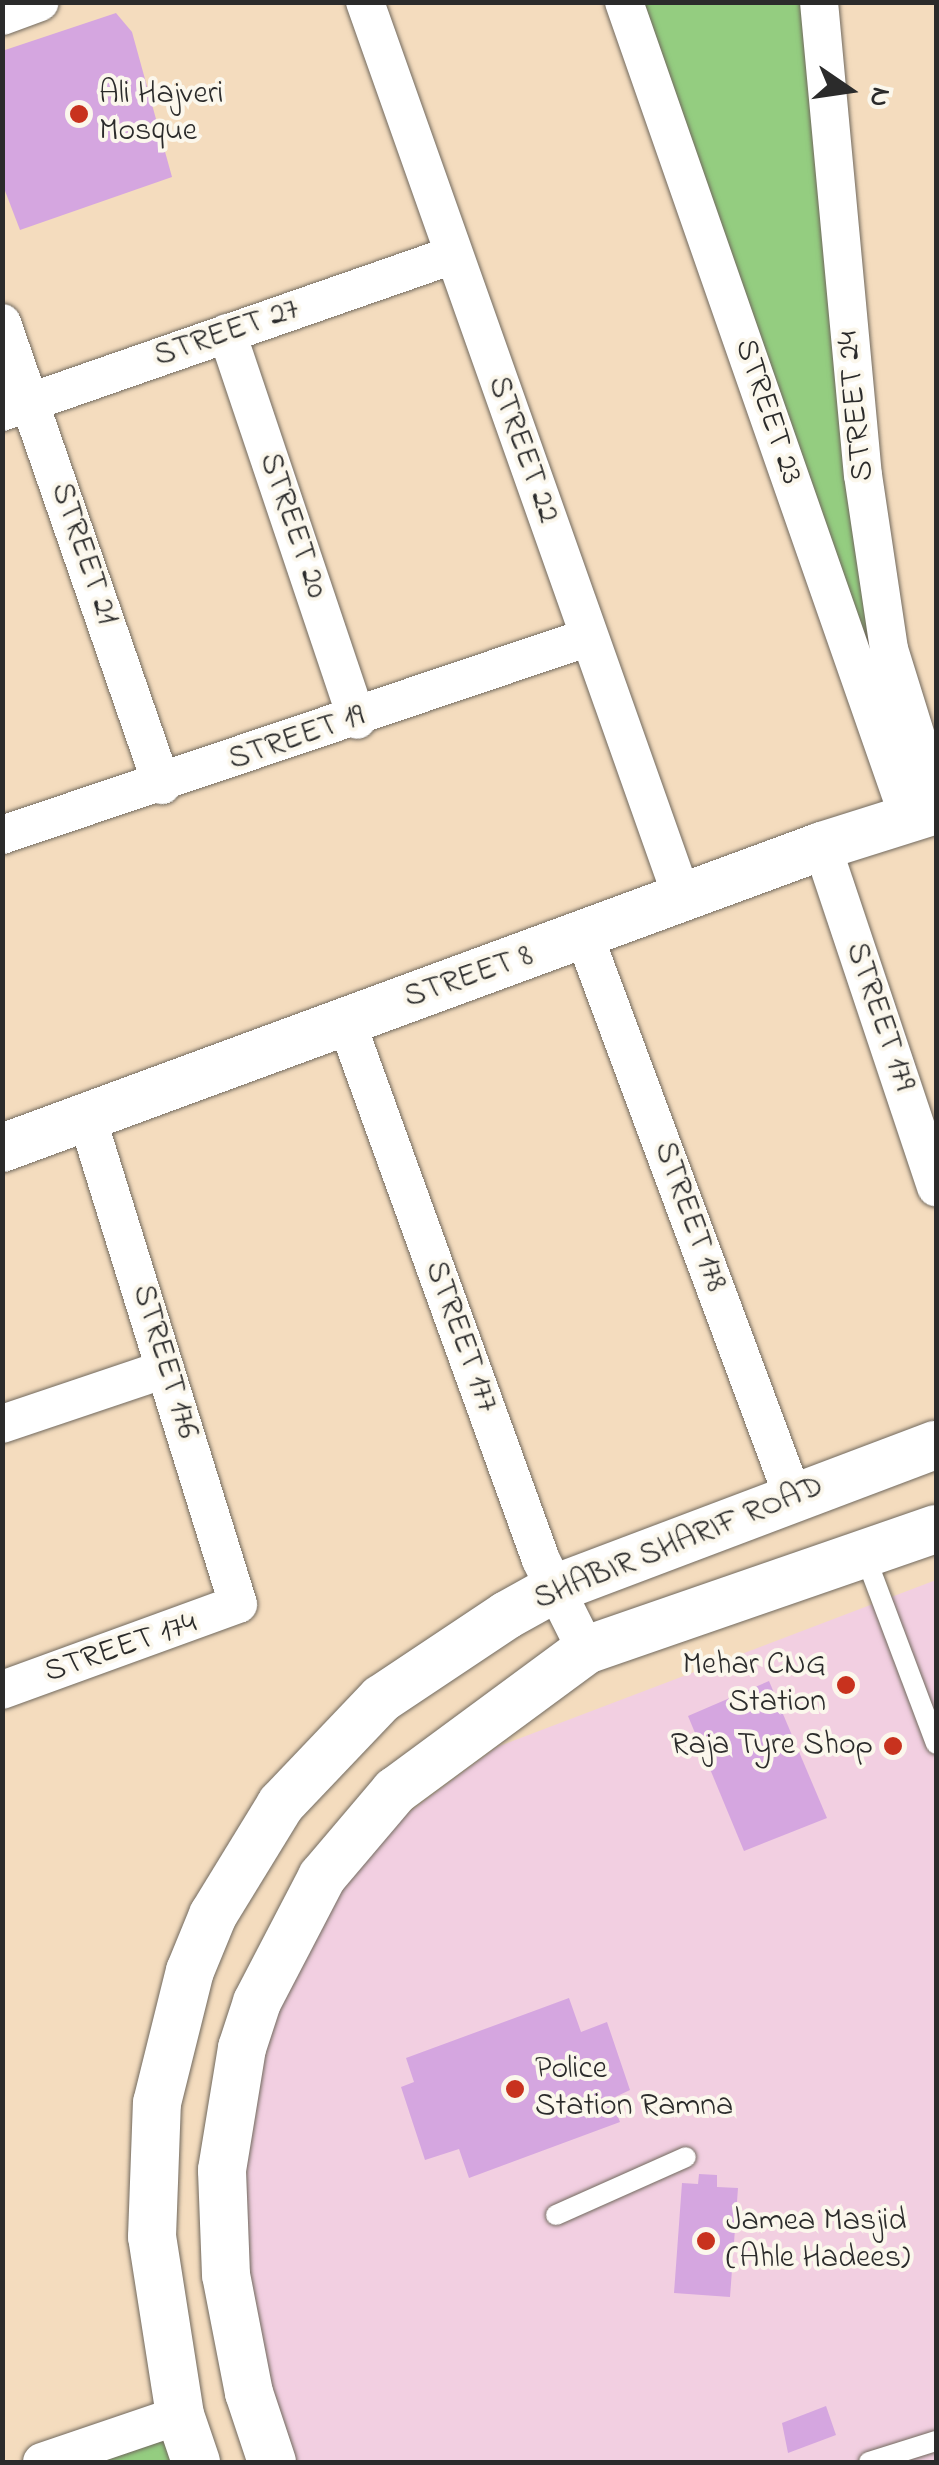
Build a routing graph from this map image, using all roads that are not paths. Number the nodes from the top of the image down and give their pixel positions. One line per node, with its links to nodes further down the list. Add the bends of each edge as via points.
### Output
1 (40, 2): 5 (street)
2 (365, 2): 6 (street, STREET 22)
3 (624, 2): 13 (street, STREET 23)
4 (819, 2): 13 (street, STREET 24, via 863,475 888,648)
5 (2, 16)
6 (451, 256): 8 (street, STREET 27); 10 (street, STREET 22)
7 (2, 324): 9 (street, STREET 21)
8 (227, 334): 9 (street, STREET 27); 11 (street, STREET 20)
9 (17, 407): 12 (street, STREET 21)
10 (589, 637): 11 (street, STREET 19); 16 (street, STREET 22)
11 (357, 720): 12 (street, STREET 19)
12 (162, 785): 14 (street, STREET 19)
13 (928, 811): 15 (street, STREET 8)
14 (2, 835)
15 (822, 846): 16 (street, STREET 8); 21 (street, STREET 179)
16 (682, 897): 17 (street, STREET 8)
17 (585, 938): 18 (street, STREET 8); 25 (street, STREET 178)
18 (346, 1021): 19 (street, STREET 8); 28 (street, STREET 177)
19 (88, 1121): 20 (street, STREET 8); 22 (street, STREET 176)
20 (2, 1148)
21 (936, 1187)
22 (165, 1368): 23 (street); 29 (street, STREET 176)
23 (2, 1424)
24 (936, 1445): 25 (street, SHABIR SHARIF ROAD)
25 (793, 1497): 28 (street, SHABIR SHARIF ROAD)
26 (936, 1529): 27 (street, SHABIR SHARIF ROAD)
27 (864, 1553): 30 (street, SHABIR SHARIF ROAD); 32 (lane)
28 (554, 1589): 30 (street, STREET 177); 35 (street, SHABIR SHARIF ROAD, via 450,1648 330,1746 280,1804 213,1914 172,2030 151,2180 159,2292)
29 (238, 1604): 31 (street, STREET 174)
30 (586, 1650): 39 (street, SHABIR SHARIF ROAD, via 439,1753 357,1832 297,1917 257,2002 242,2048 222,2170 222,2222 249,2393)
31 (2, 1690)
32 (936, 1744)
33 (686, 2157): 34 (lane)
34 (556, 2215)
35 (180, 2415): 37 (street); 38 (street, SHABIR SHARIF ROAD)
36 (936, 2441): 40 (lane)
37 (42, 2462)
38 (196, 2462)
39 (272, 2462)
40 (870, 2462)

